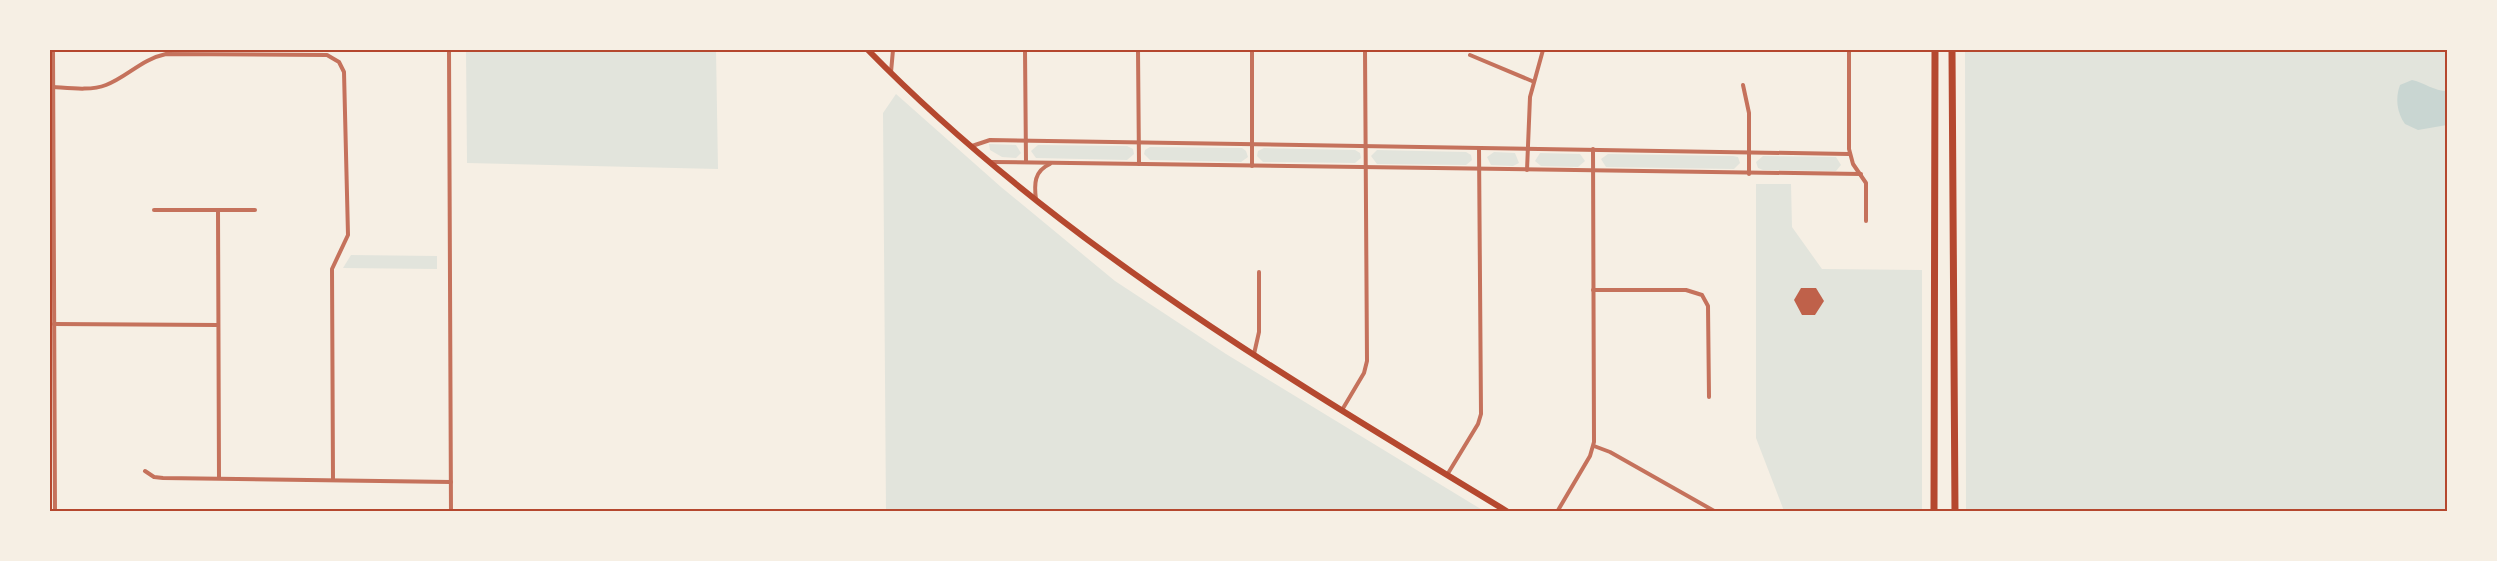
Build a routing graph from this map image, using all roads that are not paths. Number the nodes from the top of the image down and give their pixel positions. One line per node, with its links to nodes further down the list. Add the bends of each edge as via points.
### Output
1 (53, 50): 16 (street)
2 (449, 50): 61 (street)
3 (868, 50): 17 (main road)
4 (893, 50): 17 (street)
5 (1025, 50): 21 (street)
6 (1138, 50): 22 (street)
7 (1252, 50): 23 (street)
8 (1365, 50): 25 (street)
9 (1543, 50): 18 (street)
10 (1601, 50): 11 (street)
11 (1616, 50)
12 (1849, 50): 30 (street)
13 (1935, 50): 68 (highway)
14 (1952, 50): 69 (highway)
15 (1470, 56): 18 (street)
16 (51, 64): 20 (street)
17 (891, 72): 24 (main road)
18 (1532, 81): 27 (street)
19 (1743, 85): 29 (street, via 1749,105)
20 (53, 87): 43 (street); 60 (street, via 99,87 165,54 327,55 342,65 349,204 348,235 332,269)
21 (1026, 140): 22 (street); 24 (street, via 990,140); 32 (street)
22 (1139, 142): 23 (street); 34 (street)
23 (1253, 144): 25 (street); 35 (street)
24 (972, 146): 31 (main road)
25 (1366, 146): 26 (street); 36 (street)
26 (1479, 148): 27 (street); 37 (street)
27 (1528, 148): 28 (street); 38 (street)
28 (1593, 149): 29 (street); 39 (street)
29 (1749, 152): 30 (street); 40 (street)
30 (1850, 154): 41 (street)
31 (990, 162): 32 (street); 42 (main road)
32 (1026, 162): 33 (street)
33 (1054, 163): 34 (street); 42 (street, via 1043,167 1037,176)
34 (1139, 164): 35 (street)
35 (1252, 166): 36 (street)
36 (1366, 168): 37 (street); 55 (street, via 1367,366)
37 (1479, 170): 38 (street); 58 (street, via 1481,414)
38 (1527, 170): 39 (street)
39 (1593, 171): 40 (street); 49 (street)
40 (1749, 174): 41 (street)
41 (1861, 174): 47 (street, via 1866,184)
42 (1037, 201): 52 (main road, via 1122,267)
43 (51, 209): 50 (street)
44 (154, 210): 45 (street)
45 (218, 210): 46 (street); 51 (street)
46 (255, 210)
47 (1866, 221)
48 (1259, 272): 52 (street, via 1259,339)
49 (1593, 290): 54 (street, via 1686,290 1702,295 1708,306); 56 (street)
50 (54, 324): 51 (street); 53 (street)
51 (218, 325): 59 (street)
52 (1253, 355): 55 (main road)
53 (52, 370): 62 (street)
54 (1708, 397)
55 (1342, 410): 58 (main road)
56 (1594, 446): 66 (street); 67 (street)
57 (145, 471): 59 (street, via 154,477)
58 (1447, 475): 65 (main road)
59 (219, 478): 60 (street)
60 (333, 480): 61 (street)
61 (451, 482): 64 (street)
62 (52, 483): 63 (street)
63 (55, 512)
64 (451, 512)
65 (1508, 512)
66 (1557, 512)
67 (1716, 512)
68 (1934, 512)
69 (1955, 512)

